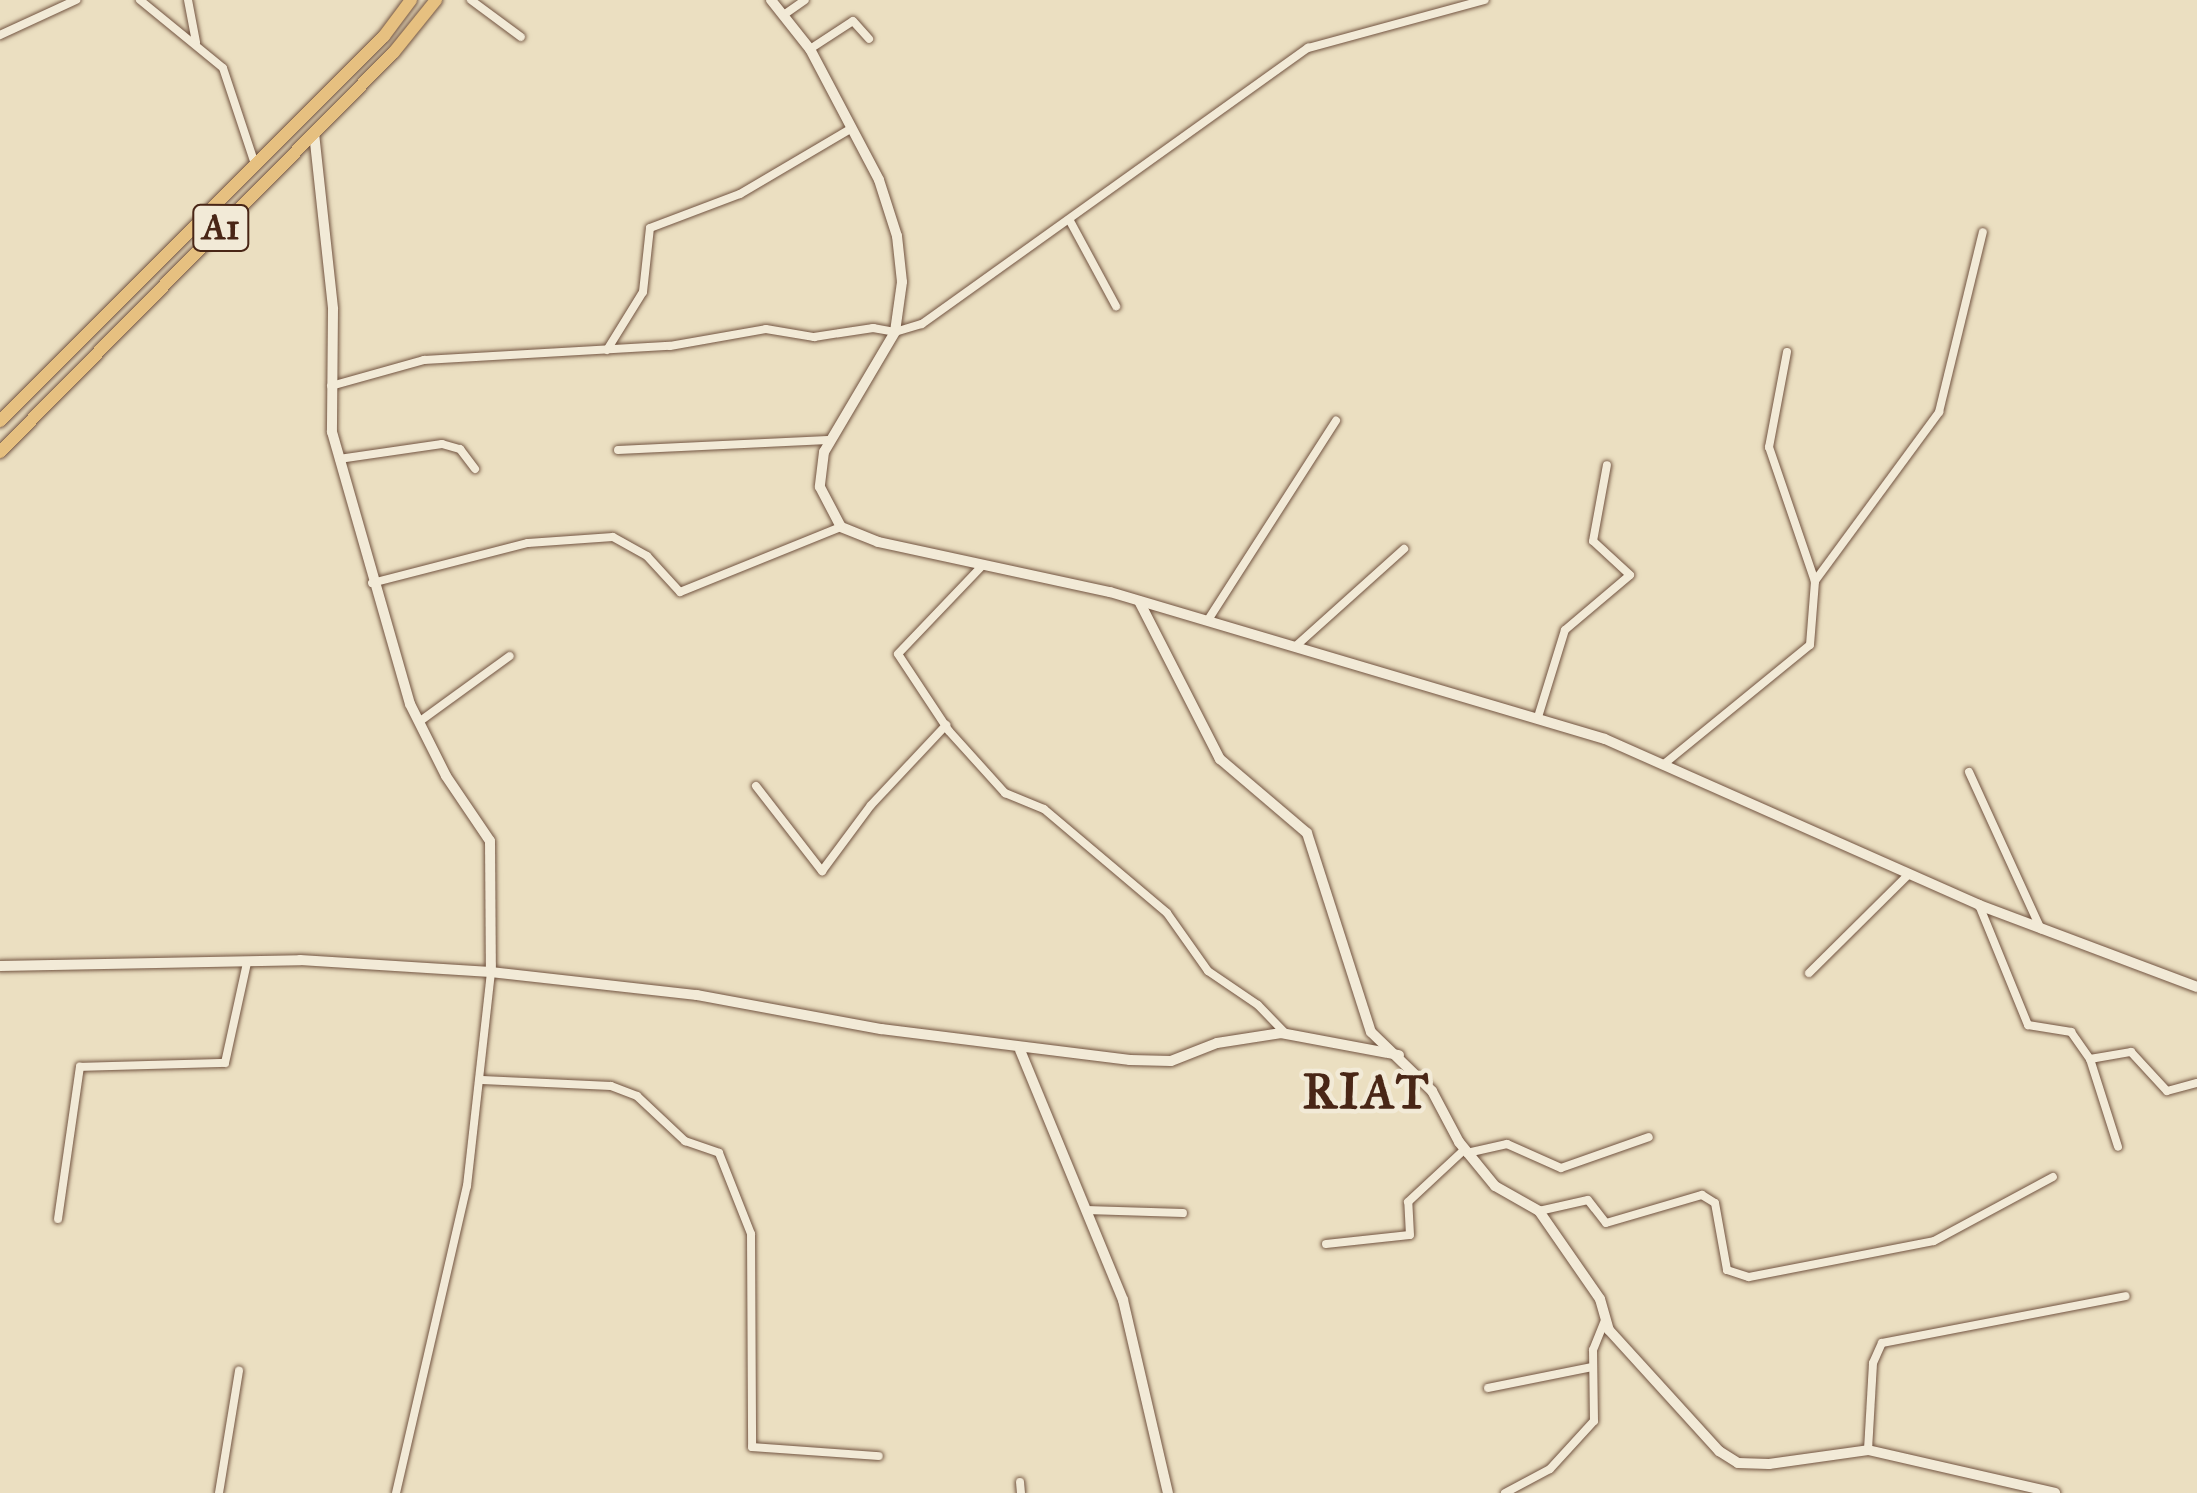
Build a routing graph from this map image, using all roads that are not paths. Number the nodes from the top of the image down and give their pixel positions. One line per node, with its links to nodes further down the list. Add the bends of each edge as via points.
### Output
1 (54, 0): 11 (street)
2 (76, 0): 11 (street)
3 (140, 0): 16 (street)
4 (188, 0): 16 (street)
5 (411, 0): 20 (highway, A1, via 384,36)
6 (436, 0): 19 (highway, A1)
7 (470, 0): 14 (street)
8 (770, 0): 12 (street)
9 (805, 0): 12 (street)
10 (1485, 0): 21 (street, via 1308,48)
11 (60, 10): 13 (street)
12 (785, 14): 17 (street)
13 (0, 35)
14 (521, 37)
15 (869, 39): 17 (street, via 852,20)
16 (196, 42): 20 (street, via 223,68)
17 (810, 49): 18 (street)
18 (852, 128): 24 (street, via 897,236 902,282); 25 (street, via 740,194 650,228 639,303)
19 (314, 134): 27 (street, via 333,309); 32 (highway, A1)
20 (255, 164): 28 (highway, A1)
21 (1070, 221): 23 (street); 24 (street, via 935,316)
22 (1983, 232): 39 (street, via 1939,412)
23 (1116, 306)
24 (895, 332): 25 (street, via 873,328 809,337 766,329); 30 (street)
25 (608, 350): 27 (street, via 424,360)
26 (1787, 352): 39 (street, via 1770,447)
27 (331, 386): 33 (street)
28 (0, 421)
29 (1336, 421): 42 (street)
30 (828, 440): 31 (street); 36 (street, via 820,487)
31 (618, 450)
32 (0, 452)
33 (339, 459): 35 (street, via 442,444 460,449); 40 (street)
34 (1608, 465): 45 (street, via 1593,541 1630,576 1565,630)
35 (475, 469)
36 (842, 527): 38 (street); 40 (street, via 680,592 647,556 613,537 528,544)
37 (1404, 549): 43 (street)
38 (981, 567): 41 (street); 47 (street, via 898,651)
39 (1815, 581): 48 (street, via 1815,634 1805,652)
40 (372, 583): 46 (street)
41 (1139, 601): 42 (street); 61 (street, via 1220,760 1307,834 1368,1026)
42 (1208, 620): 43 (street)
43 (1297, 646): 45 (street)
44 (510, 656): 46 (street)
45 (1538, 717): 48 (street)
46 (418, 722): 56 (street, via 490,841)
47 (946, 725): 50 (street, via 870,805 822,871); 59 (street, via 1006,793 1044,809 1166,913 1208,971)
48 (1664, 764): 51 (street)
49 (1968, 772): 53 (street)
50 (756, 786)
51 (1908, 875): 52 (street); 57 (street)
52 (1979, 905): 53 (street); 62 (street, via 2028,1025 2071,1032)
53 (2041, 930): 58 (street)
54 (247, 962): 55 (street); 56 (street); 72 (street, via 225,1063 80,1067)
55 (0, 966)
56 (491, 972): 60 (street, via 697,995); 63 (street)
57 (1808, 973)
58 (2197, 987)
59 (1285, 1033): 60 (street, via 1217,1042 1171,1061); 61 (street)
60 (1020, 1050): 69 (street)
61 (1399, 1055): 67 (street, via 1432,1090)
62 (2090, 1059): 64 (street, via 2132,1052 2166,1091); 66 (street)
63 (482, 1080): 80 (street, via 611,1086 637,1096 686,1141 719,1153 750,1234 752,1447); 83 (street, via 446,1290)
64 (2197, 1083)
65 (1649, 1137): 67 (street, via 1561,1168 1507,1144)
66 (2118, 1147)
67 (1466, 1151): 70 (street, via 1501,1192); 73 (street, via 1408,1202 1410,1235)
68 (2053, 1178): 70 (street, via 1934,1242 1750,1277 1727,1270 1715,1203 1702,1195 1606,1222 1588,1200)
69 (1086, 1210): 71 (street); 85 (street, via 1132,1329)
70 (1539, 1210): 75 (street, via 1594,1289)
71 (1183, 1213)
72 (58, 1219)
73 (1326, 1244)
74 (2125, 1296): 79 (street, via 1882,1343 1873,1363)
75 (1606, 1320): 76 (street); 79 (street, via 1632,1358 1719,1452 1738,1463)
76 (1592, 1367): 78 (street); 86 (street, via 1597,1410 1586,1433 1550,1469)
77 (239, 1372): 82 (street)
78 (1488, 1388)
79 (1868, 1450): 87 (street)
80 (880, 1456)
81 (1020, 1482): 84 (street)
82 (218, 1493)
83 (396, 1493)
84 (1022, 1493)
85 (1168, 1493)
86 (1505, 1493)
87 (2055, 1493)

